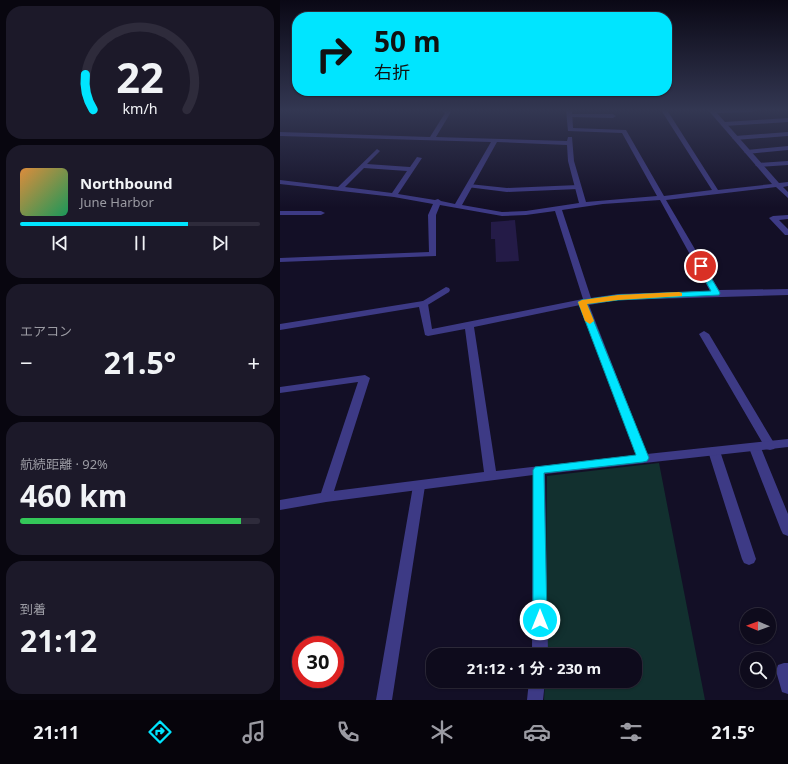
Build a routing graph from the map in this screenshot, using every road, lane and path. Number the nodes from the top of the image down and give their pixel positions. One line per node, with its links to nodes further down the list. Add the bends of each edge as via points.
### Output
1 (494, 142): 17 (street)
2 (545, 143): 3 (street)
3 (570, 143): 19 (street, via 571,161)
4 (630, 143): 24 (street)
5 (685, 143): 21 (street)
6 (739, 143): 9 (street)
7 (788, 148): 9 (street)
8 (377, 151): 13 (street)
9 (747, 152): 12 (street)
10 (419, 158): 14 (street)
11 (788, 163): 12 (street)
12 (758, 165): 18 (street)
13 (362, 166): 14 (street); 20 (street)
14 (412, 169): 22 (street)
15 (280, 182): 20 (street)
16 (788, 184): 18 (street)
17 (469, 186): 19 (street, via 507,190); 27 (street)
18 (777, 186): 21 (street); 23 (street)
19 (578, 187): 26 (street)
20 (339, 189): 22 (street)
21 (717, 193): 24 (street)
22 (394, 195): 25 (street)
23 (788, 196)
24 (661, 198): 26 (street); 36 (street)
25 (438, 202): 27 (street); 33 (street, via 432,215 433,254)
26 (583, 204): 28 (street)
27 (458, 206): 28 (street, via 502,214 526,214)
28 (558, 208): 37 (street)
29 (280, 213): 30 (street)
30 (321, 213)
31 (788, 217): 32 (street, via 773,218)
32 (788, 233)
33 (280, 260)
34 (446, 290): 38 (street)
35 (788, 292): 36 (street)
36 (716, 293): 37 (street, via 618,297)
37 (585, 302): 39 (street); 47 (street)
38 (423, 304): 39 (street, via 428,333); 40 (street)
39 (469, 325): 49 (street)
40 (280, 327)
41 (704, 334): 44 (street)
42 (280, 390): 51 (street, via 365,378)
43 (788, 444): 44 (street)
44 (770, 446): 45 (street)
45 (755, 448): 46 (street); 53 (street)
46 (714, 451): 47 (street); 54 (street)
47 (643, 458): 48 (street)
48 (539, 470): 49 (street); 55 (street)
49 (491, 477): 50 (street)
50 (419, 486): 51 (street); 59 (street)
51 (326, 497): 52 (street)
52 (280, 505)
53 (788, 530)
54 (749, 559)
55 (540, 648)
56 (788, 671): 57 (street, via 784,671)
57 (788, 686)
58 (536, 688): 60 (street)
59 (384, 700)
60 (535, 700)

